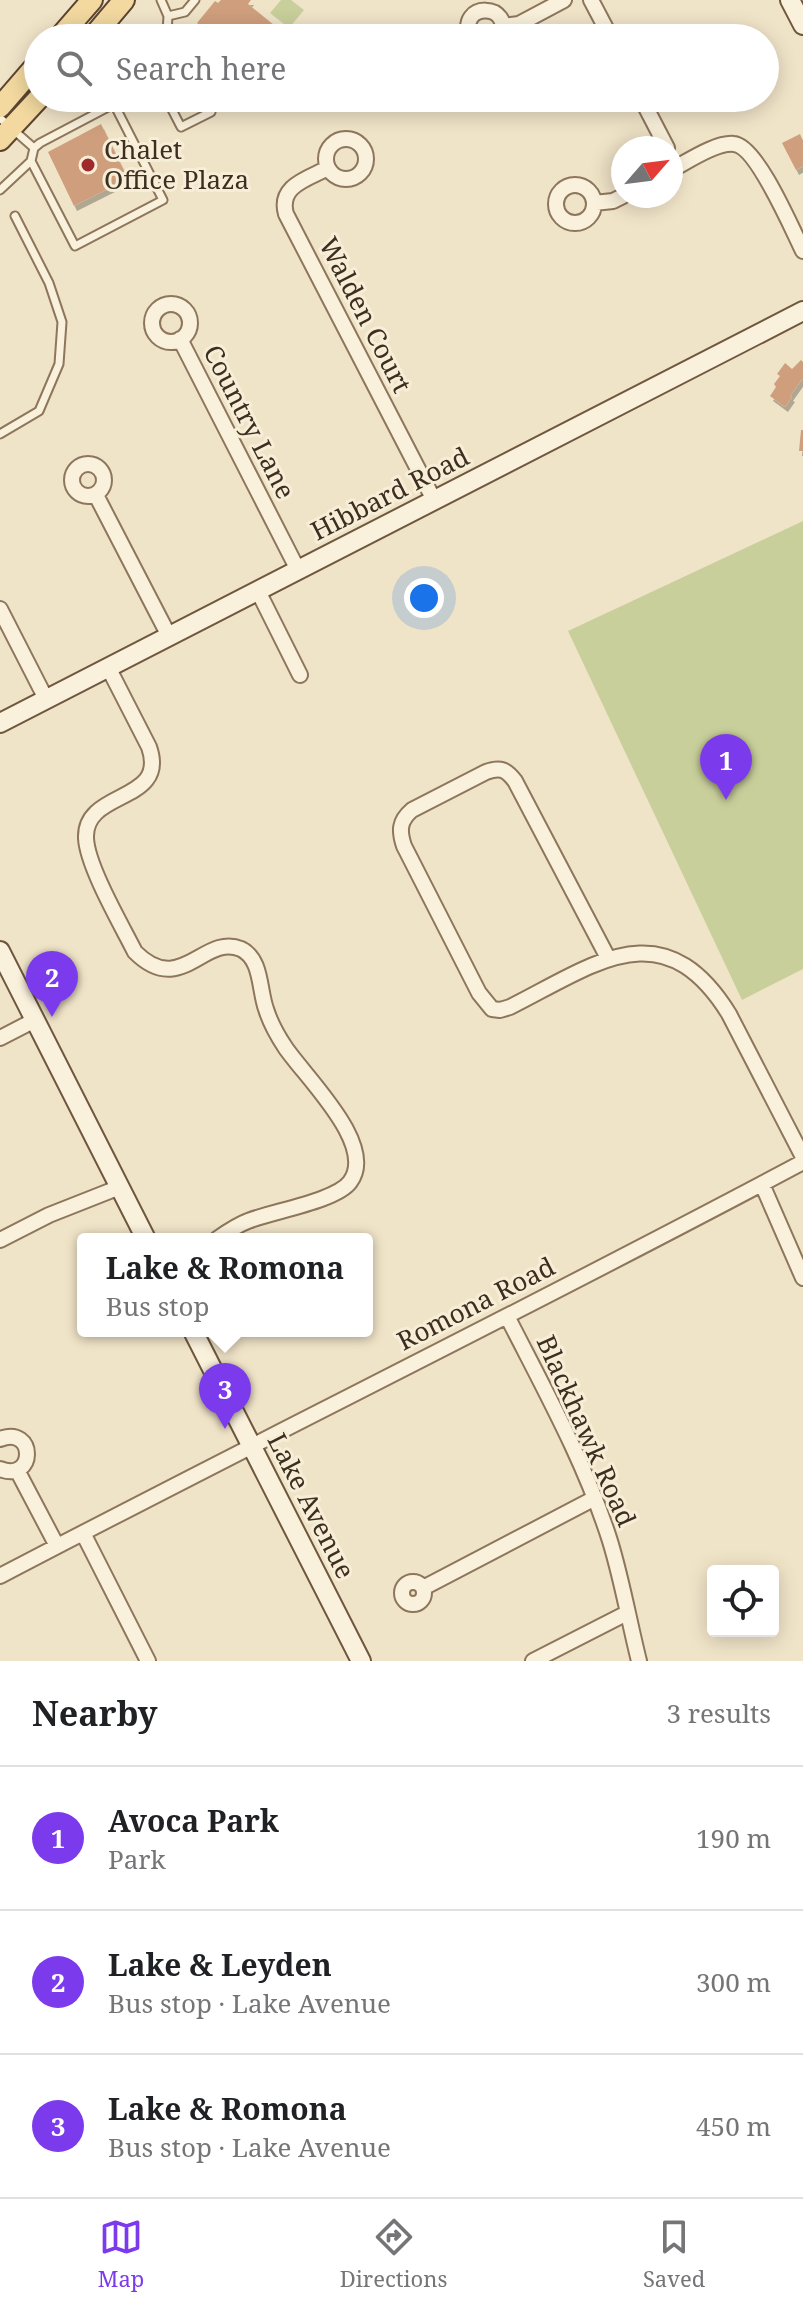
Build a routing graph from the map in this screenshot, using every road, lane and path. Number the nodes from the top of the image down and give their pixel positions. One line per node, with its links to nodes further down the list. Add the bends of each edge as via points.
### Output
1 (92, 0): 9 (main road)
2 (124, 0): 10 (main road)
3 (161, 0): 8 (lane)
4 (195, 0): 8 (lane, via 185,12)
5 (564, 0): 14 (street)
6 (591, 0): 15 (street)
7 (790, 0): 16 (street)
8 (168, 16): 11 (lane)
9 (71, 24)
10 (104, 24)
11 (167, 24)
12 (468, 24): 13 (street, via 473,15 489,10)
13 (502, 24)
14 (519, 24)
15 (604, 24)
16 (803, 25)
17 (24, 79): 18 (main road)
18 (0, 107)
19 (24, 111): 25 (main road)
20 (93, 112): 27 (lane)
21 (118, 112): 29 (lane, via 163,200 75,246)
22 (173, 112): 23 (lane, via 181,127)
23 (211, 112)
24 (648, 112): 26 (street)
25 (4, 129): 27 (lane)
26 (661, 136)
27 (34, 148): 29 (lane)
28 (683, 160): 35 (street, via 716,147 742,146 756,160)
29 (31, 161): 31 (lane)
30 (328, 168): 40 (street, Walden Court, via 287,192 286,214)
31 (0, 190)
32 (611, 201): 33 (street)
33 (594, 203)
34 (15, 216): 38 (lane, via 62,322 59,364 39,411)
35 (803, 251)
36 (803, 311): 40 (street, Hibbard Road)
37 (180, 339): 41 (street, Country Lane)
38 (0, 434)
39 (96, 495): 44 (street)
40 (434, 500): 41 (street, Hibbard Road)
41 (298, 570): 42 (street, Hibbard Road)
42 (258, 591): 44 (street, Hibbard Road); 46 (street)
43 (0, 609): 47 (street)
44 (169, 636): 45 (street, Hibbard Road)
45 (108, 667): 47 (street, Hibbard Road); 57 (street, via 149,747 152,768 140,787 95,813 85,836 96,872 135,952 144,962 167,970 220,948 241,949 251,957 272,1025 338,1114 352,1143 354,1173 342,1190)
46 (300, 675)
47 (46, 699): 48 (street, Hibbard Road)
48 (0, 723)
49 (0, 951): 51 (street)
50 (608, 958): 50 (street, via 510,1007 492,1009 404,846 400,835 406,816 486,772 509,773); 53 (street, via 658,954 689,968 716,993)
51 (35, 1020): 52 (street); 55 (street)
52 (0, 1038)
53 (803, 1159): 54 (street, Romona Road)
54 (762, 1184): 59 (street); 60 (street, Romona Road)
55 (120, 1187): 56 (street); 58 (street)
56 (143, 1233)
57 (227, 1233)
58 (0, 1240)
59 (803, 1278)
60 (507, 1316): 63 (street, Romona Road); 66 (street, Blackhawk Road)
61 (196, 1337): 63 (street, Lake Avenue)
62 (0, 1439): 65 (street, via 11,1436 25,1446 25,1462)
63 (251, 1445): 67 (street, Romona Road); 73 (street, Lake Avenue)
64 (0, 1469): 65 (street)
65 (17, 1470): 68 (street)
66 (595, 1498): 70 (street); 71 (street, Blackhawk Road)
67 (83, 1533): 68 (street, Romona Road); 72 (street)
68 (57, 1546): 69 (street, Romona Road)
69 (0, 1576)
70 (423, 1588)
71 (627, 1613): 74 (street); 75 (street, Blackhawk Road)
72 (148, 1661)
73 (361, 1661)
74 (533, 1661)
75 (639, 1661)

